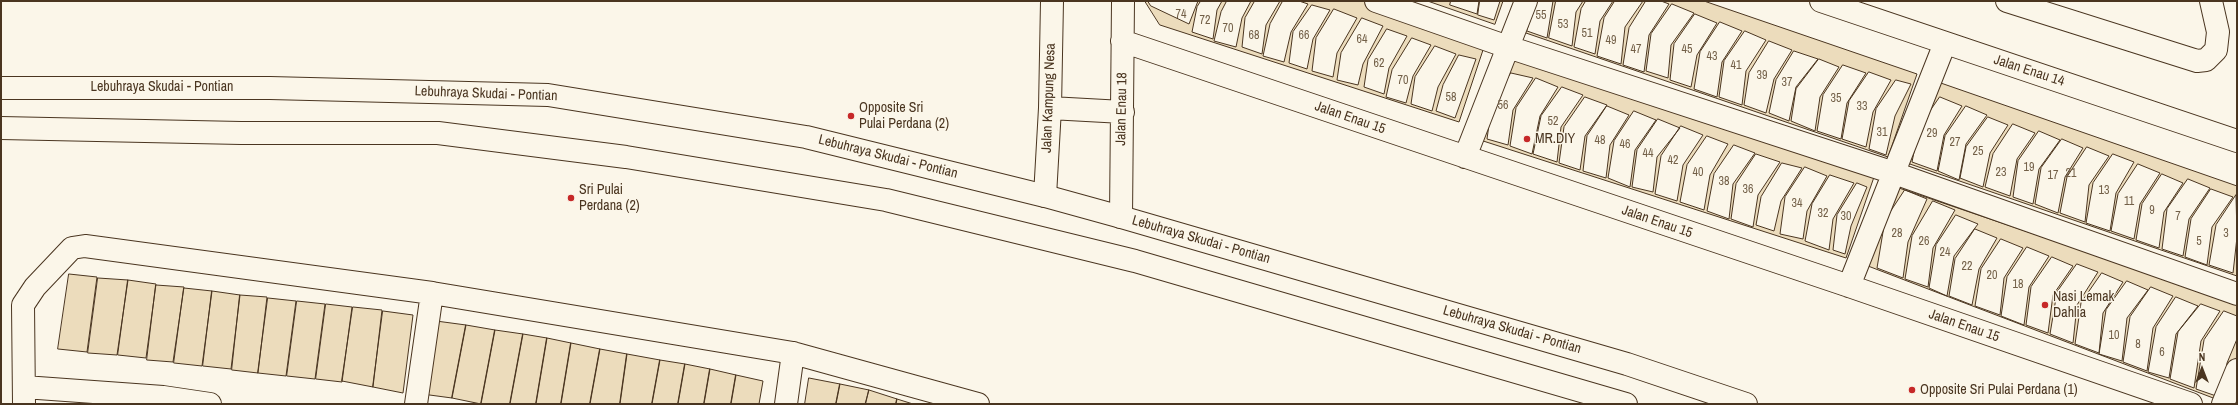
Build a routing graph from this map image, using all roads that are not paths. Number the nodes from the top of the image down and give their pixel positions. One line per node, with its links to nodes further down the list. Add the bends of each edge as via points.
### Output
1 (1052, 1): 12 (main road, Jalan Kampung Nesa)
2 (1123, 1): 8 (main road, Jalan Enau 18)
3 (1376, 1): 10 (main road)
4 (1526, 1): 10 (main road)
5 (1821, 1): 9 (main road, Jalan Enau 14)
6 (2007, 1): 7 (main road, via 2197,61 2206,60 2216,50 2218,32)
7 (2211, 1)
8 (1122, 42): 13 (main road, Jalan Enau 18); 16 (main road, Jalan Enau 15)
9 (1945, 43): 15 (main road, Jalan Enau 14); 17 (main road)
10 (1508, 48): 16 (main road); 17 (main road)
11 (1, 88): 18 (main road, Lebuhraya Skudai - Pontian, via 262,88 548,94 806,137)
12 (1050, 108): 13 (main road); 18 (main road, Jalan Kampung Nesa)
13 (1123, 112): 19 (main road, Jalan Enau 18)
14 (1, 128): 30 (main road, via 241,133 438,133 626,156 886,200 1135,261)
15 (2237, 141)
16 (1465, 157): 20 (main road, Jalan Enau 15)
17 (1894, 173): 20 (main road); 22 (main road)
18 (1045, 196): 19 (main road, Lebuhraya Skudai - Pontian)
19 (1121, 217): 31 (main road, Lebuhraya Skudai - Pontian, via 1627,364)
20 (1849, 286): 32 (main road, Jalan Enau 15)
21 (432, 293): 23 (main road); 25 (main road, via 85,246 72,248 35,287 23,304); 27 (main road)
22 (2237, 294)
23 (794, 353): 28 (main road); 29 (main road)
24 (2237, 370): 33 (main road)
25 (24, 396): 26 (main road, via 162,397)
26 (210, 404)
27 (416, 404)
28 (786, 404)
29 (978, 404)
30 (1626, 404)
31 (1746, 404)
32 (2191, 404)
33 (2223, 404)

